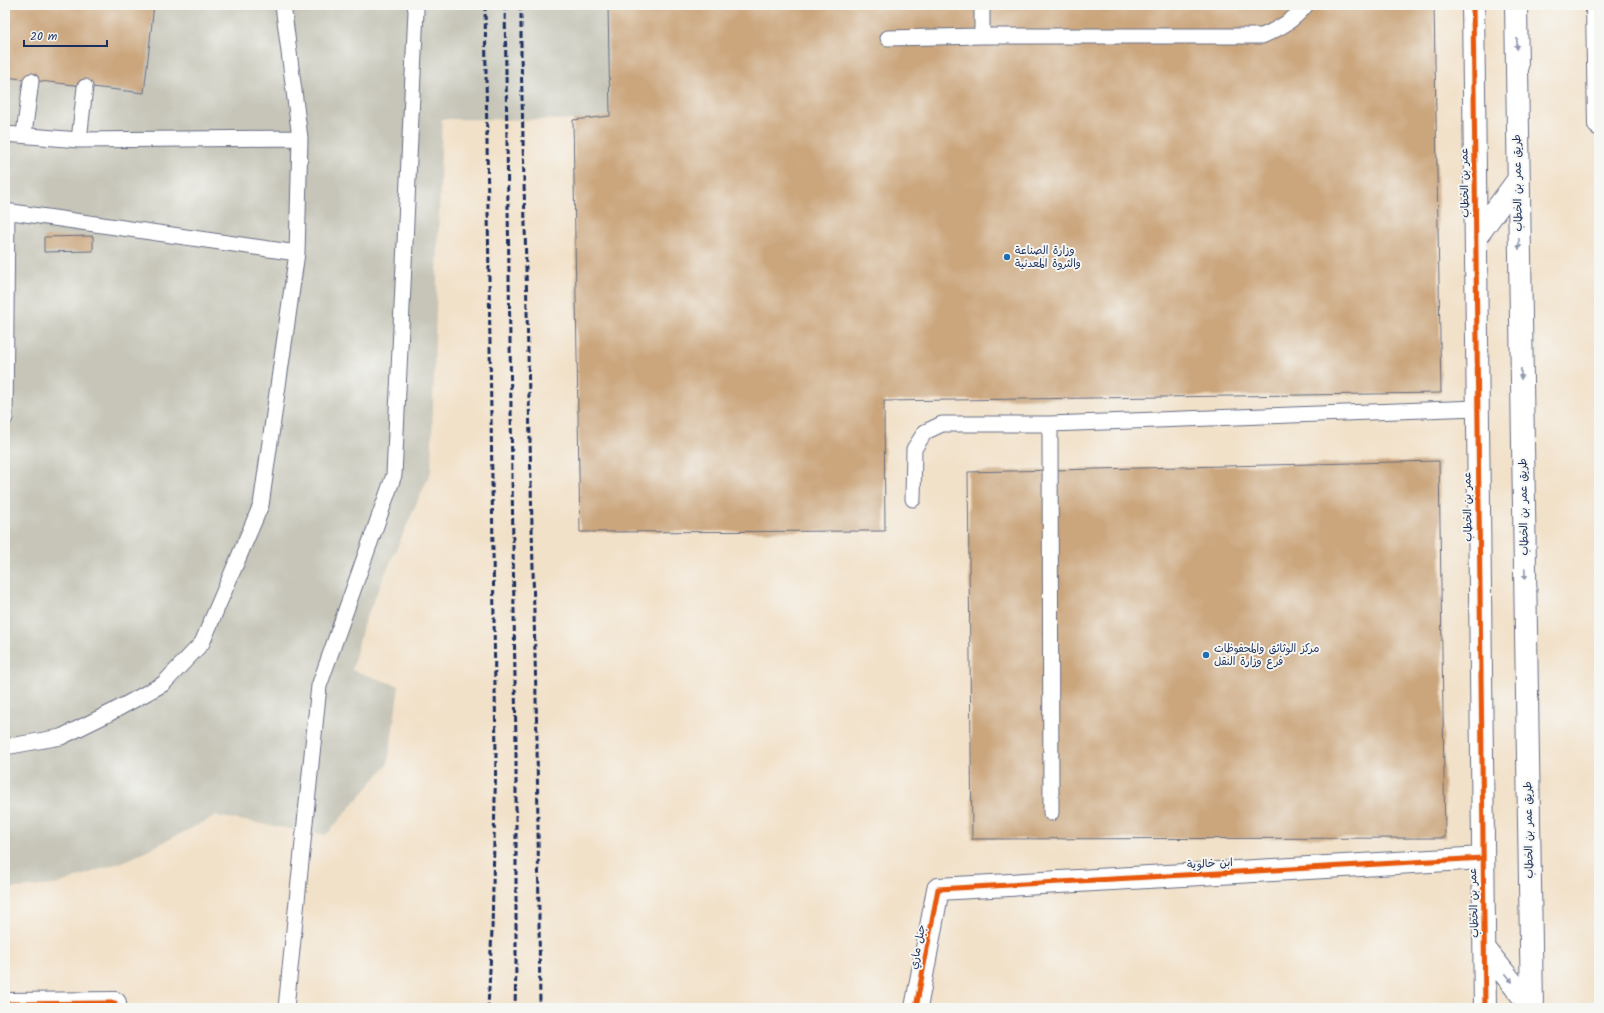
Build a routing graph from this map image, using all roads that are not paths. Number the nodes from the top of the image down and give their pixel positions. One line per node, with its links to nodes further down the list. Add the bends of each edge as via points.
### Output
1 (283, 5): 15 (lane)
2 (415, 5): 32 (lane, via 394,475 319,686)
3 (982, 5): 8 (lane)
4 (1306, 5): 8 (lane, via 1283,26 1262,36)
5 (1473, 5): 19 (street, عمر بن الخطاب)
6 (1516, 5): 17 (street, طريق عمر بن الخطاب, one-way to 17)
7 (1597, 5): 12 (street)
8 (982, 36): 9 (lane)
9 (888, 38)
10 (31, 80): 14 (lane)
11 (85, 87): 16 (lane)
12 (1599, 124)
13 (5, 134): 14 (lane)
14 (24, 134): 16 (lane)
15 (300, 138): 16 (lane); 20 (lane)
16 (79, 140)
17 (1518, 180): 19 (street); 35 (street, طريق عمر بن الخطاب, one-way to 35)
18 (6, 211): 20 (lane); 22 (lane)
19 (1476, 237): 21 (street, عمر بن الخطاب)
20 (297, 253): 25 (lane, via 261,505 202,643 163,684 110,713 61,737)
21 (1477, 408): 23 (lane); 27 (street, عمر بن الخطاب)
22 (5, 418)
23 (1050, 424): 24 (lane, via 942,424 925,432 914,449); 26 (lane)
24 (913, 499)
25 (5, 746)
26 (1052, 813)
27 (1483, 858): 28 (street, ابن خالوية); 29 (street, عمر بن الخطاب)
28 (938, 889): 33 (street, جبل ماري)
29 (1485, 949): 34 (street, عمر بن الخطاب); 35 (street, one-way to 35)
30 (115, 1002): 31 (street)
31 (5, 1004)
32 (286, 1008)
33 (916, 1008)
34 (1485, 1008)
35 (1532, 1008)

